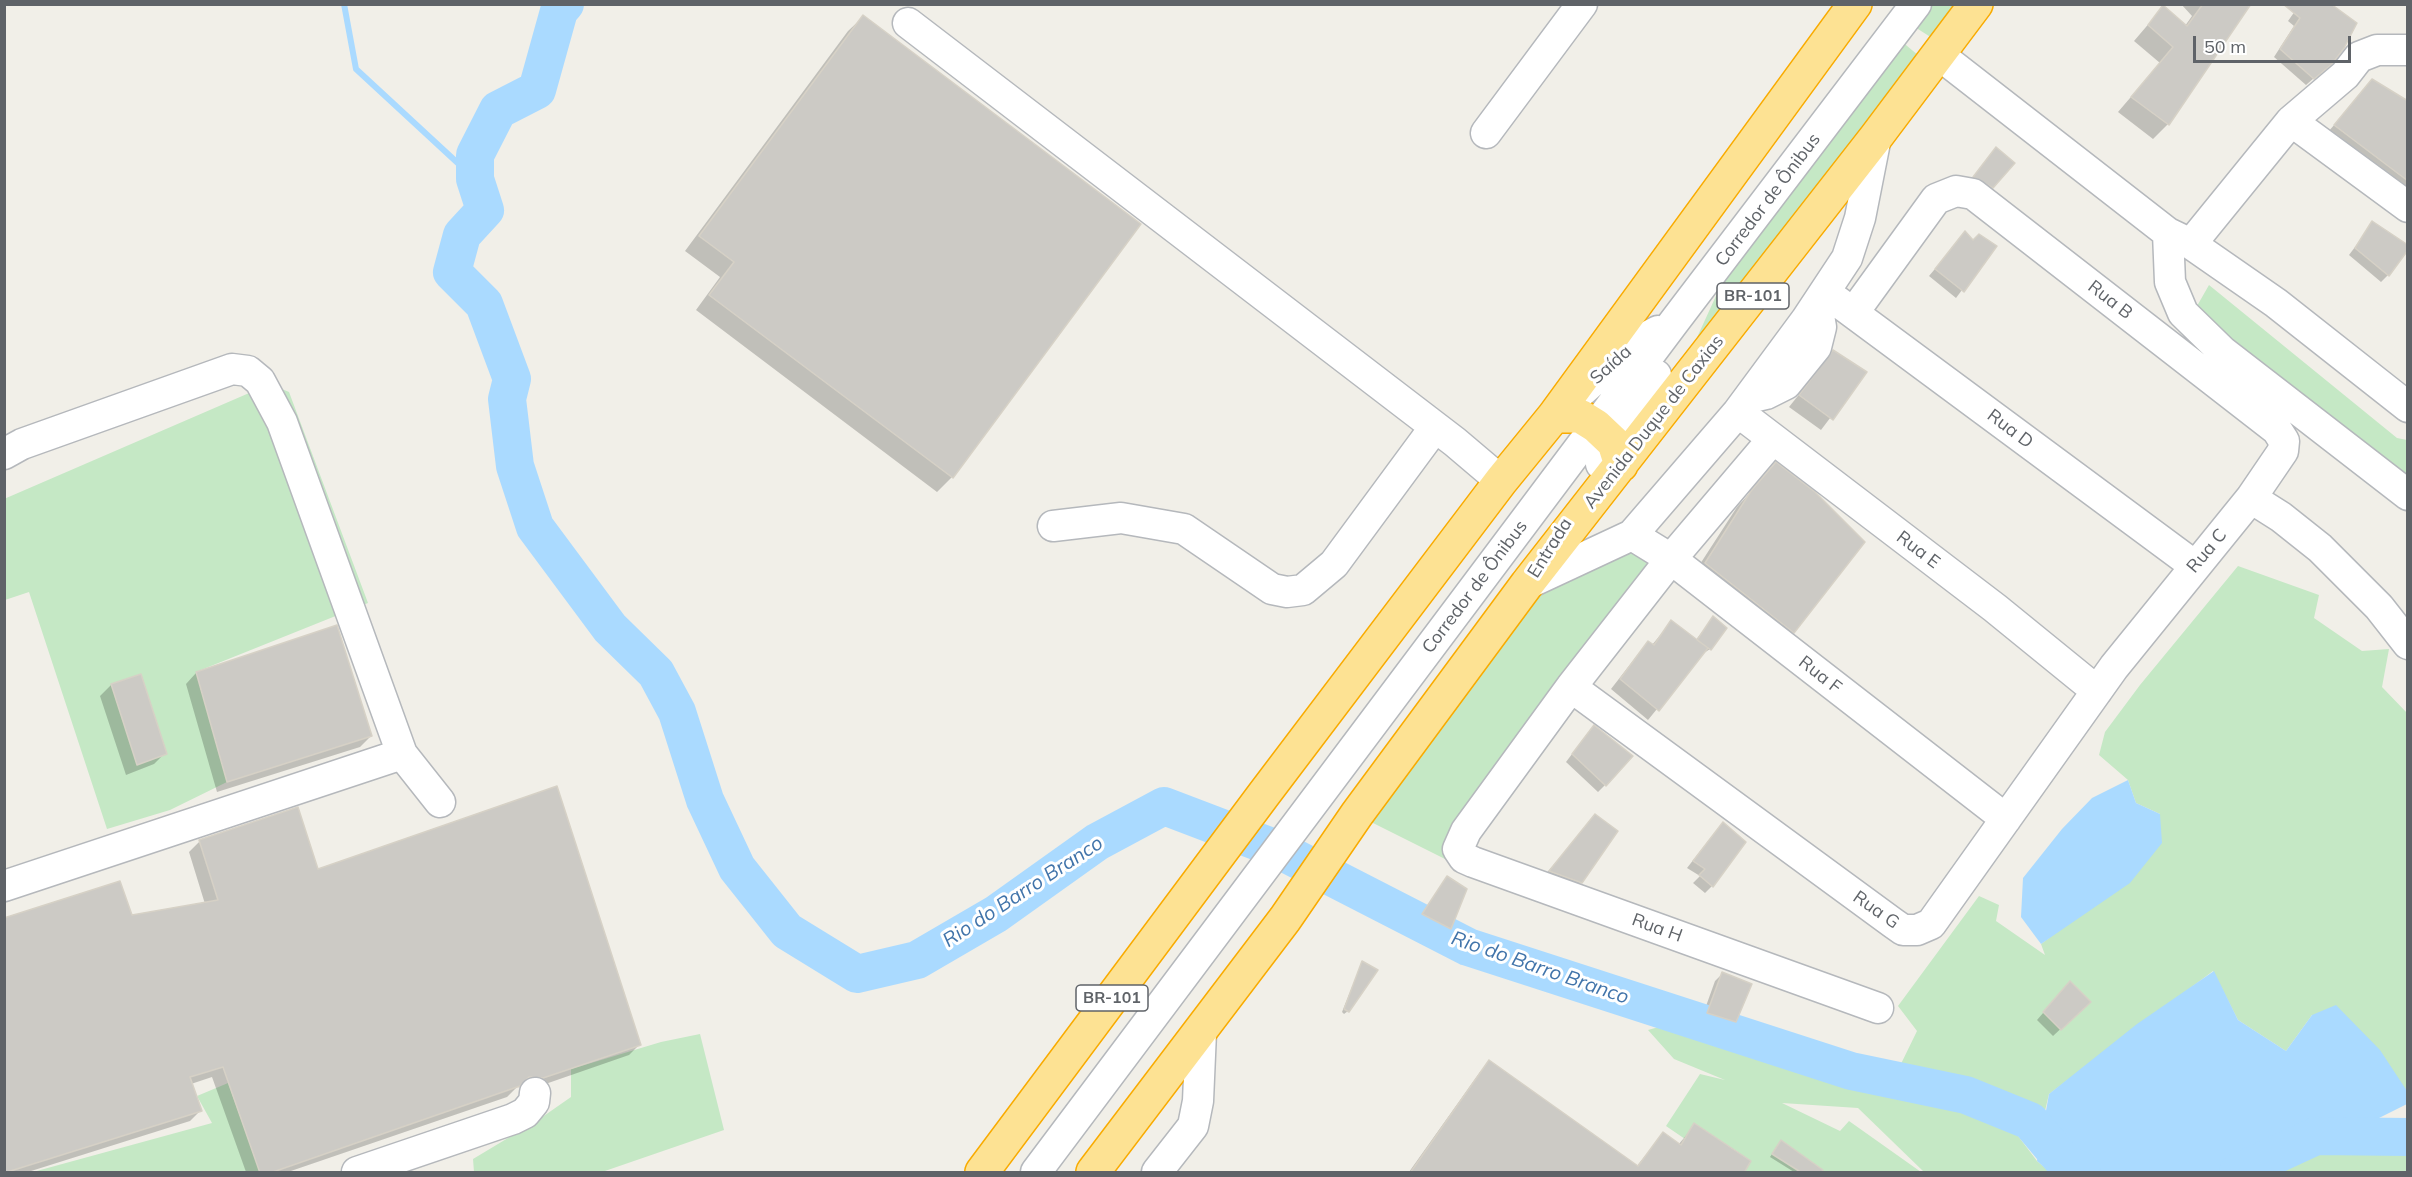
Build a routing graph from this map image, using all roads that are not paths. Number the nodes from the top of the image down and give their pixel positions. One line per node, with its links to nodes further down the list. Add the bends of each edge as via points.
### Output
1 (1582, 4): 9 (street)
2 (1856, 4): 18 (highway, BR-101)
3 (1916, 4): 15 (street, Corredor de Ônibus)
4 (1976, 4): 7 (highway, Avenida Duque de Caxias / BR-101)
5 (908, 23): 19 (street)
6 (2408, 50): 8 (street, via 2377,50 2359,57 2345,75)
7 (1938, 54): 10 (highway, Avenida Duque de Caxias / BR-101); 12 (street)
8 (2291, 121): 11 (street); 12 (street)
9 (1486, 133)
10 (1876, 137): 13 (street, BR-101, via 1860,218 1847,258); 22 (highway, Avenida Duque de Caxias / BR-101)
11 (2408, 207)
12 (2179, 238): 17 (street, via 2284,309); 25 (street, via 2170,282 2183,313 2222,351)
13 (1820, 298): 14 (street, Rua D); 16 (street, BR-101)
14 (1854, 312): 20 (street, Rua B, via 1936,199 1956,191 1973,194); 30 (street, Rua D)
15 (1674, 322): 18 (street, Saída, via 1635,343); 22 (street, via 1661,366)
16 (1743, 405): 21 (street, Rua E); 28 (street, BR-101)
17 (2408, 407)
18 (1554, 416): 22 (highway, via 1580,416); 24 (highway, BR-101)
19 (1435, 427): 24 (street); 27 (street, via 1334,564 1303,590 1272,589 1184,529 1121,518)
20 (2277, 430): 26 (street, Rua C, via 2284,441 2283,451)
21 (1772, 440): 29 (street); 33 (street, Rua E, via 1995,608)
22 (1610, 445): 31 (highway, Avenida Duque de Caxias / BR-101); 46 (street, Corredor de Ônibus)
23 (4, 454): 35 (street, via 22,444 232,369 248,371 260,381 282,422)
24 (1501, 481): 42 (highway, BR-101)
25 (2408, 495)
26 (2251, 498): 30 (street, Rua C); 32 (street, via 2281,516 2320,548 2379,607)
27 (1053, 526)
28 (1632, 535): 29 (street, Rua F); 31 (street, BR-101)
29 (1671, 559): 34 (street); 37 (street, Rua F)
30 (2195, 566): 33 (street, Rua C)
31 (1527, 584): 40 (highway, Avenida Duque de Caxias / BR-101)
32 (2408, 644)
33 (2105, 679): 37 (street, Rua G)
34 (1571, 687): 37 (street, Rua G, via 1903,930 1917,930 1930,924); 39 (street, Rua H, via 1466,831 1458,849 1464,858)
35 (402, 754): 36 (street); 38 (street)
36 (440, 802)
37 (2006, 819)
38 (4, 886)
39 (1878, 1008)
40 (1201, 1032): 47 (highway, BR-101); 48 (street, via 1193,1126)
41 (535, 1093): 43 (street, via 534,1102 525,1113 513,1119)
42 (1010, 1134): 44 (highway, BR-101); 45 (highway)
43 (357, 1173)
44 (960, 1173)
45 (982, 1173)
46 (1036, 1173)
47 (1094, 1173)
48 (1157, 1173)

